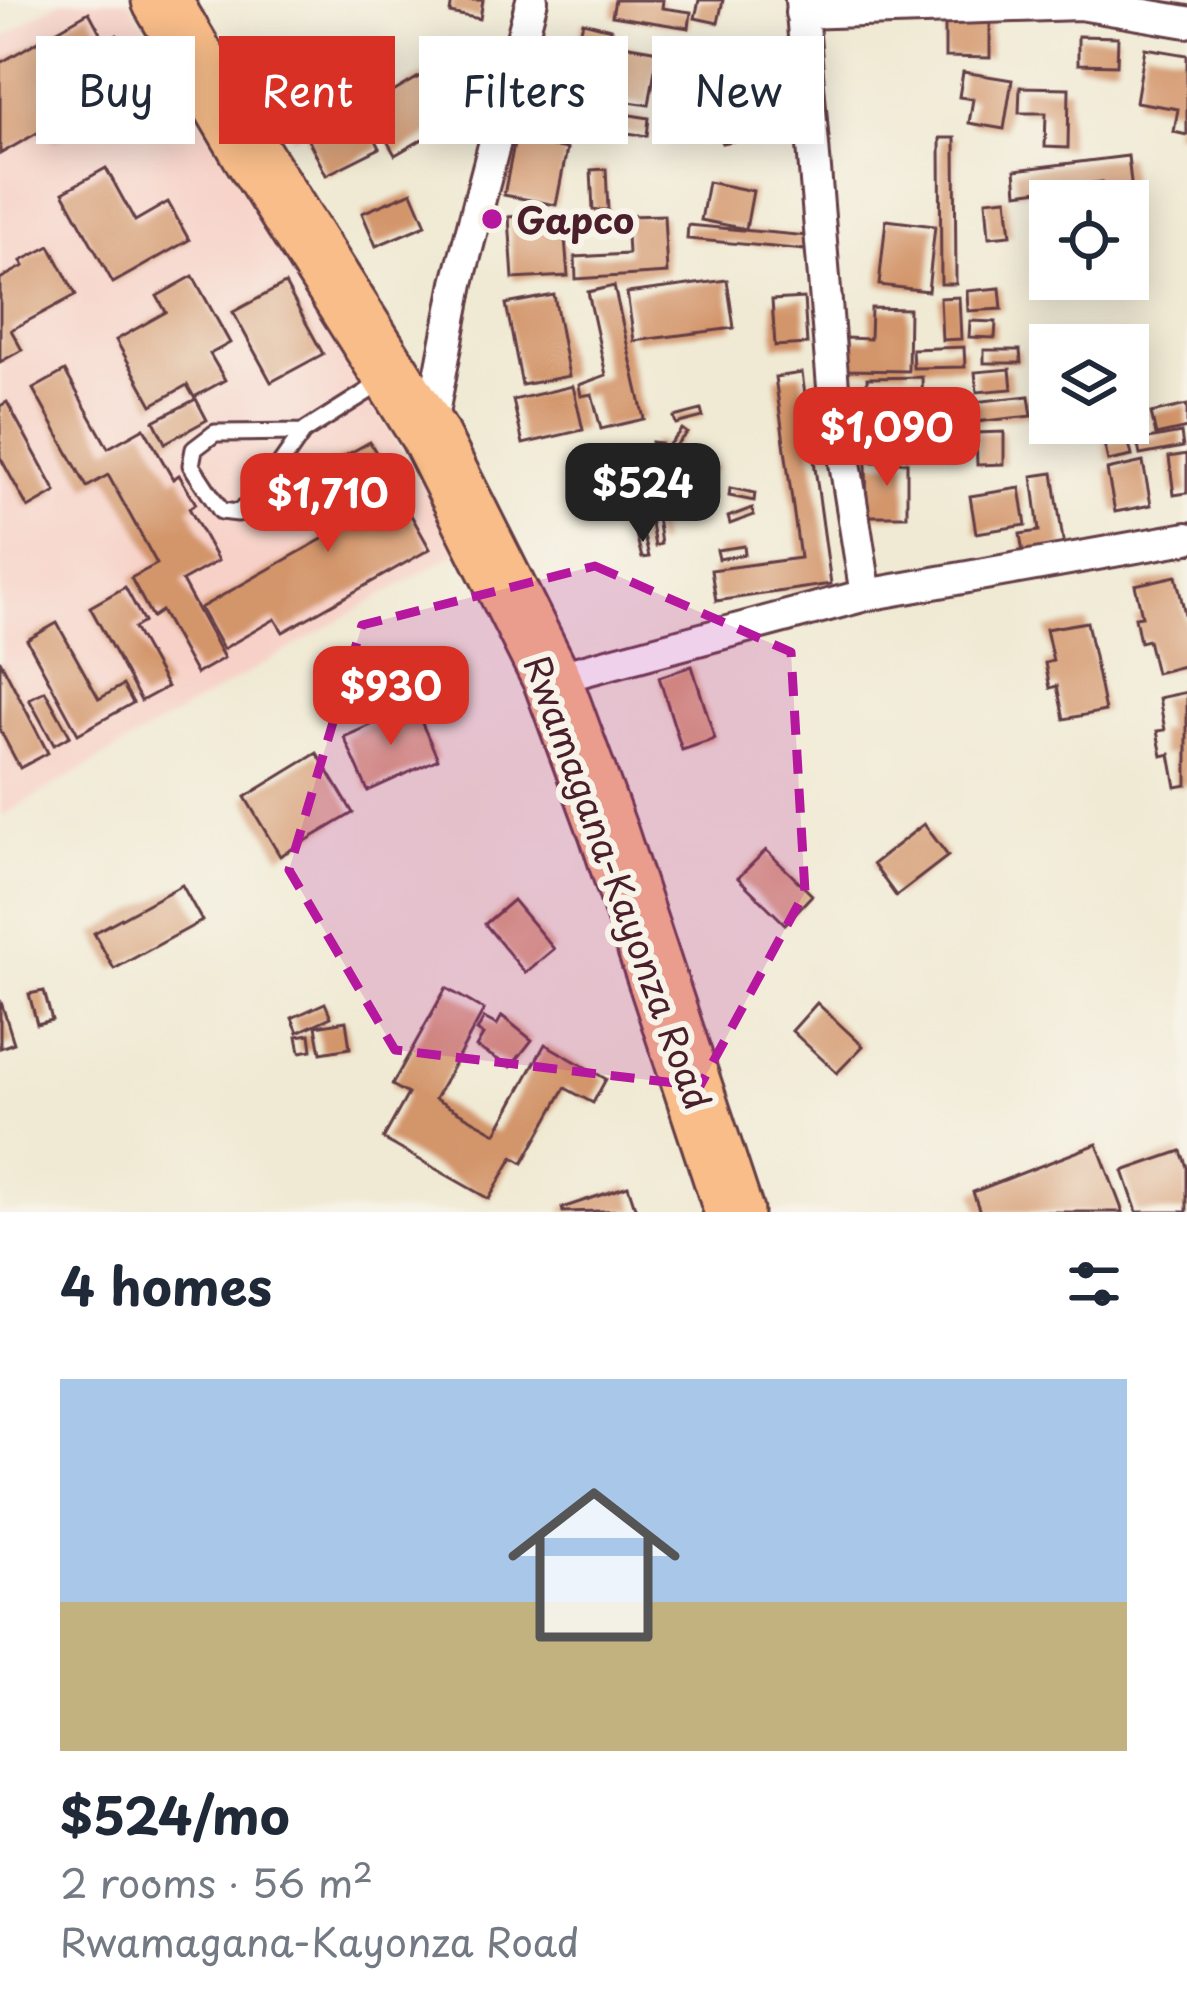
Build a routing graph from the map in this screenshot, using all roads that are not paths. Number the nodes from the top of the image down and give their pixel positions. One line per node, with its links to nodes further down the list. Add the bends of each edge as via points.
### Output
1 (161, 0): 6 (highway, Rwamagana-Kayonza Road)
2 (532, 0): 8 (street, via 458,283)
3 (1082, 2): 4 (street); 5 (street)
4 (801, 7): 10 (street, via 833,387)
5 (1187, 22)
6 (392, 376): 7 (lane); 8 (highway, Rwamagana-Kayonza Road)
7 (303, 432): 7 (lane, via 238,513 221,511 191,465 194,449 215,433)
8 (429, 434): 11 (highway, Rwamagana-Kayonza Road)
9 (1187, 538): 10 (street)
10 (866, 596): 11 (street)
11 (552, 679): 12 (highway, Rwamagana-Kayonza Road)
12 (734, 1212)

